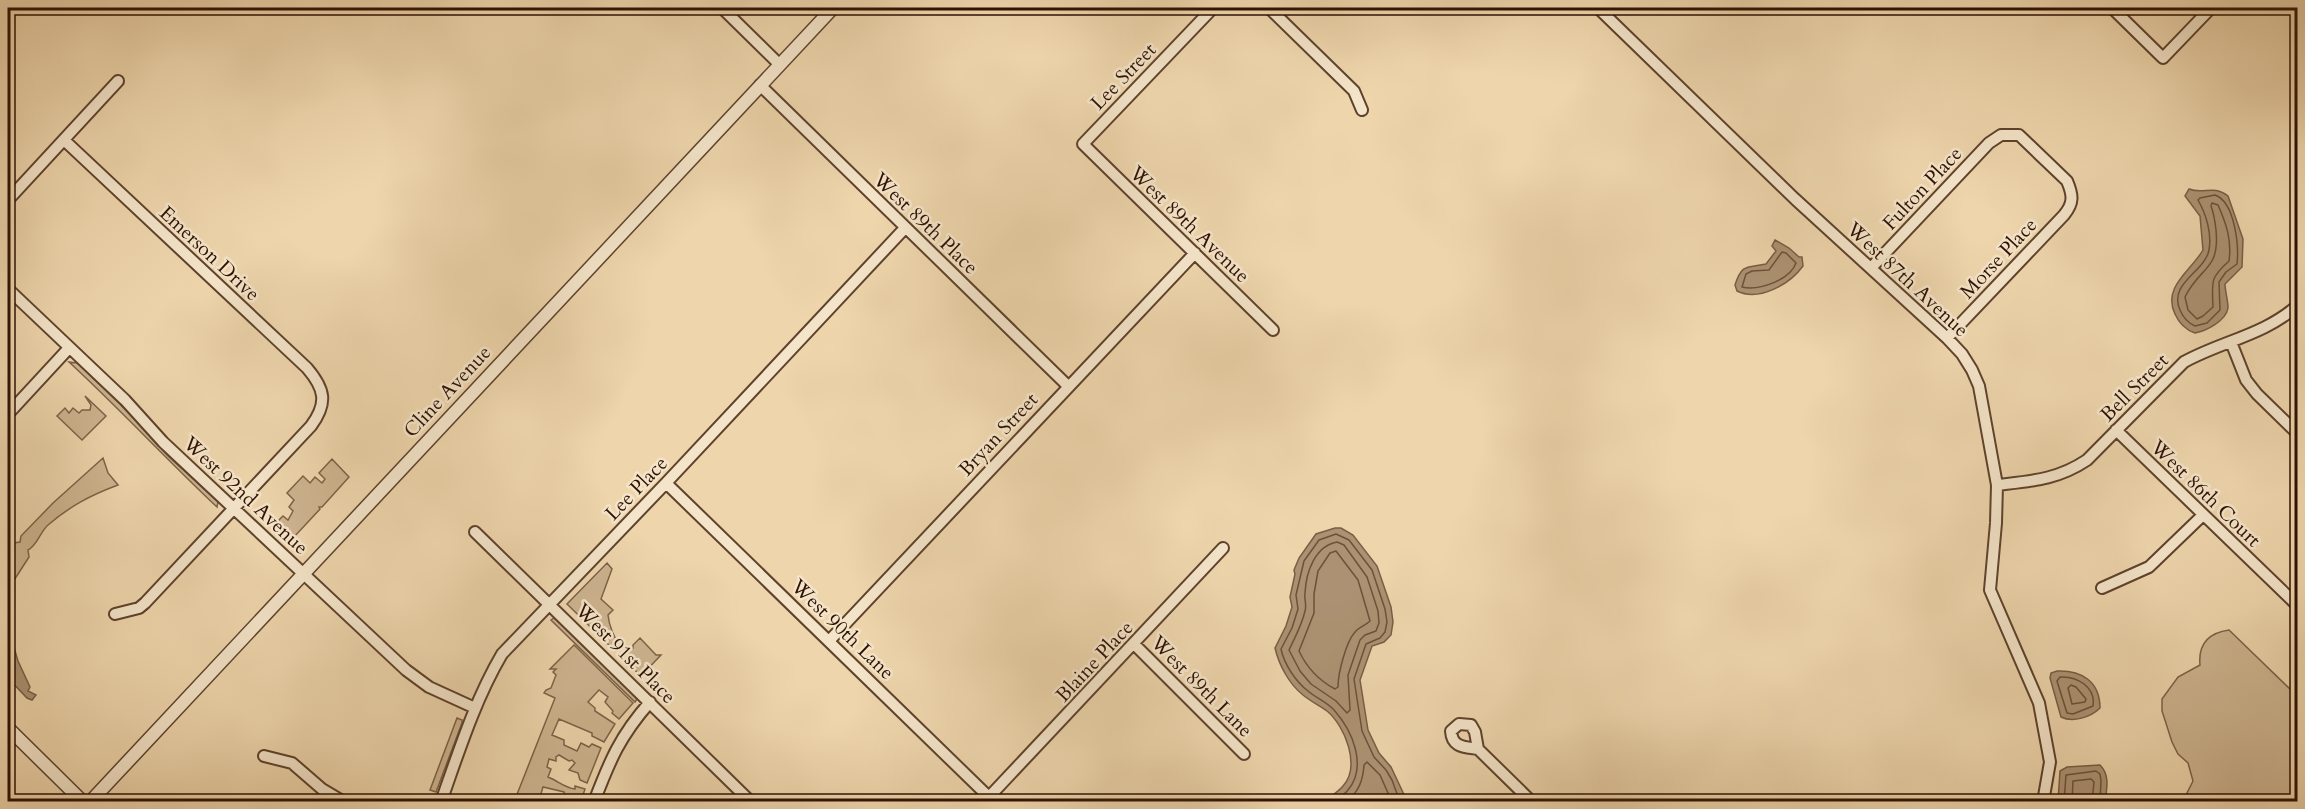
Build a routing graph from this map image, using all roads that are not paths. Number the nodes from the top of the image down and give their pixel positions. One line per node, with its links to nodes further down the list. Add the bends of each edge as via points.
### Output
1 (722, 8): 8 (street)
2 (833, 8): 8 (street, Cline Avenue)
3 (1213, 8): 13 (street, Lee Street)
4 (1269, 8): 11 (street, via 1354,91)
5 (1598, 8): 18 (street, West 87th Avenue)
6 (2112, 8): 7 (street, via 2163,58)
7 (2211, 8)
8 (779, 64): 10 (street, Cline Avenue)
9 (118, 81): 12 (street)
10 (760, 85): 16 (street, West 89th Place); 35 (street, Cline Avenue)
11 (1362, 110)
12 (64, 140): 14 (street); 31 (street, Emerson Drive, via 317,379 323,396 311,426)
13 (1083, 144): 17 (street, West 89th Avenue)
14 (8, 200)
15 (2073, 201): 18 (street, Fulton Place, via 2067,181 2019,135 2001,135); 22 (street, Morse Place)
16 (905, 228): 25 (street, West 89th Place); 29 (street, Lee Place)
17 (1195, 253): 21 (street, West 89th Avenue); 25 (street, Bryan Street)
18 (1871, 268): 22 (street, West 87th Avenue)
19 (8, 289): 24 (street, West 92nd Avenue)
20 (2298, 305): 23 (street, Bell Street, via 2274,323)
21 (1273, 330)
22 (1947, 338): 30 (street, West 87th Avenue, via 1962,354 1979,386)
23 (2231, 342): 27 (street, Bell Street, via 2184,362); 28 (street, via 2246,380)
24 (69, 348): 26 (street); 31 (street, West 92nd Avenue)
25 (1068, 386): 40 (street, Bryan Street)
26 (8, 414)
27 (2116, 430): 30 (street, Bell Street, via 2072,470 2051,478); 32 (street, West 86th Court)
28 (2298, 434)
29 (666, 483): 37 (street, Lee Place); 40 (street, West 90th Lane)
30 (1997, 485): 56 (street, West 87th Avenue, via 1990,590 2039,703 2050,762)
31 (233, 508): 35 (street, West 92nd Avenue); 39 (street, via 139,608)
32 (2203, 515): 36 (street, via 2150,567); 38 (street, West 86th Court)
33 (475, 532): 37 (street, West 91st Place)
34 (1223, 548): 41 (street, Blaine Place)
35 (302, 573): 43 (street, West 92nd Avenue, via 414,677); 50 (street, Cline Avenue)
36 (2102, 588)
37 (549, 603): 42 (street, West 91st Place); 43 (street, Lee Place, via 502,654)
38 (2298, 606)
39 (115, 614)
40 (829, 641): 48 (street, West 90th Lane)
41 (1134, 644): 46 (street, West 89th Lane); 48 (street, Blaine Place)
42 (650, 702): 53 (street, via 620,739); 54 (street, West 91st Place)
43 (474, 708): 52 (street, Lee Place)
44 (8, 728): 49 (street)
45 (1478, 749): 55 (street)
46 (1244, 753)
47 (264, 756): 51 (street, via 292,763 322,789)
48 (992, 799)
49 (83, 801)
50 (90, 801)
51 (344, 801)
52 (441, 801)
53 (594, 801)
54 (751, 801)
55 (1532, 801)
56 (2043, 801)

